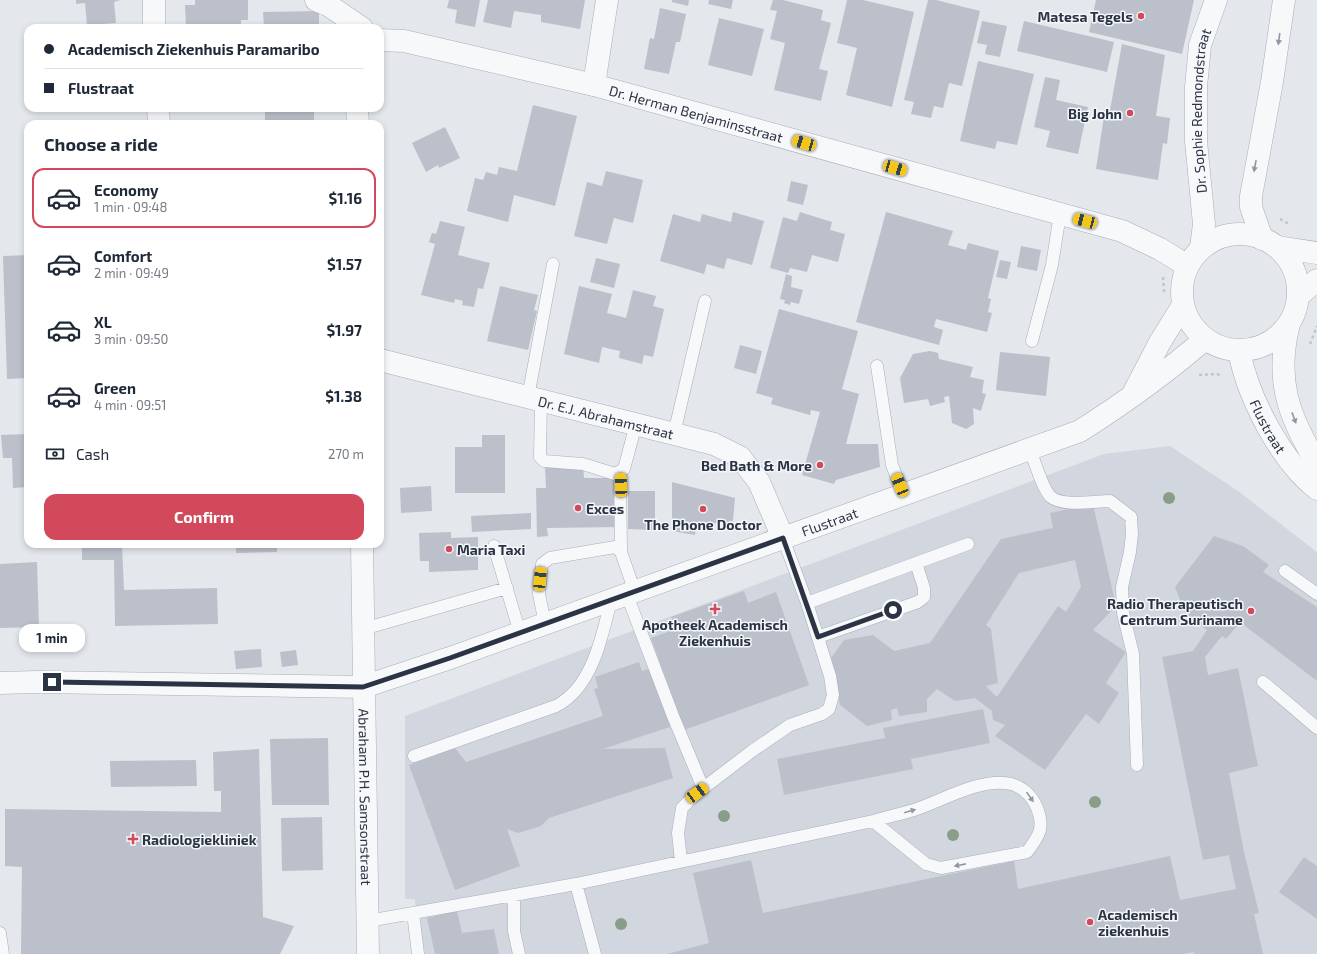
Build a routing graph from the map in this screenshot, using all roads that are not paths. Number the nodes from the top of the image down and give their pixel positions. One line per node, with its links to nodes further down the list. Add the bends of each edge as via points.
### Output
1 (154, 0): 6 (street)
2 (316, 0): 7 (street)
3 (607, 0): 9 (street)
4 (1216, 0): 12 (street, Dr. Sophie Redmondstraat, via 1200,45 1196,86 1196,141 1204,224)
5 (1284, 0): 11 (street, one-way to 11, via 1272,82 1253,178 1251,207)
6 (154, 24)
7 (356, 24)
8 (384, 40): 9 (street, Dr. Herman Benjaminsstraat, via 404,41)
9 (594, 85): 10 (street, Dr. Herman Benjaminsstraat)
10 (1060, 214): 15 (street, Dr. Herman Benjaminsstraat, via 1122,231); 22 (lane, via 1052,265)
11 (1270, 243): 12 (street, via 1244,234 1226,235); 13 (street); 17 (street, via 1287,258 1293,269)
12 (1201, 248): 15 (street)
13 (1317, 253)
14 (553, 264): 27 (lane)
15 (1188, 266): 19 (street, via 1182,286)
16 (1317, 280): 17 (street)
17 (1298, 296): 20 (street)
18 (705, 301): 29 (lane)
19 (1183, 305): 21 (street, via 1187,318); 26 (street, Flustraat, via 1160,342)
20 (1289, 324): 23 (street, via 1271,342 1261,347); 31 (street, Flustraat, one-way to 31, via 1282,362 1284,381 1299,432)
21 (1205, 339): 23 (street, via 1228,350); 26 (street, Flustraat)
22 (1032, 341)
23 (1239, 351): 33 (street, Flustraat, via 1243,369 1278,444 1293,466)
24 (384, 361): 27 (street, Dr. E.J. Abrahamstraat)
25 (877, 366): 34 (lane, via 892,465)
26 (1133, 395): 30 (street, Flustraat, via 1080,431)
27 (534, 399): 28 (street, Dr. E.J. Abrahamstraat); 32 (lane, via 541,460 583,464 615,474)
28 (636, 424): 29 (street, Dr. E.J. Abrahamstraat); 32 (lane, via 624,469)
29 (674, 434): 35 (street, Dr. E.J. Abrahamstraat, via 714,444 740,457 760,482)
30 (1030, 449): 34 (street, Flustraat); 55 (lane, via 1051,497 1064,503 1110,501 1131,517 1130,552 1122,586 1123,613 1133,654)
31 (1317, 463)
32 (620, 472): 39 (lane)
33 (1317, 489)
34 (904, 495): 35 (street, Flustraat)
35 (783, 538): 44 (street, Flustraat); 45 (lane)
36 (968, 544): 40 (lane)
37 (494, 546): 42 (lane)
38 (362, 548): 47 (street, Abraham P.H. Samsonstraat)
39 (621, 552): 44 (lane); 46 (lane, via 615,547 550,558 542,564 539,594)
40 (916, 563): 45 (lane); 49 (lane, via 924,588 924,598)
41 (1285, 571): 43 (lane)
42 (507, 588): 47 (lane); 48 (lane)
43 (1317, 594)
44 (624, 595): 46 (street, Flustraat); 54 (lane, via 578,689 569,700); 56 (lane)
45 (808, 603): 49 (lane)
46 (546, 624): 48 (street, Flustraat)
47 (363, 629): 52 (street, Abraham P.H. Samsonstraat)
48 (520, 633): 52 (street, Flustraat)
49 (818, 637): 56 (lane, via 830,676 833,696 829,709 790,726)
50 (1263, 682): 53 (lane)
51 (0, 683): 52 (street, Flustraat)
52 (363, 687): 62 (street, Abraham P.H. Samsonstraat)
53 (1317, 728)
54 (414, 756)
55 (1137, 765)
56 (704, 788): 58 (lane, via 682,808 678,833)
57 (873, 821): 57 (lane, one-way to 57, via 913,810 982,785 1006,782 1025,789 1042,821 1038,837 1027,852 940,868 926,864); 58 (lane)
58 (682, 861): 59 (lane)
59 (576, 884): 60 (lane); 68 (lane)
60 (514, 896): 61 (lane); 67 (lane, via 514,931)
61 (413, 913): 62 (lane); 66 (lane)
62 (368, 921): 65 (street, Abraham P.H. Samsonstraat)
63 (0, 933): 64 (lane)
64 (3, 954)
65 (368, 954)
66 (418, 954)
67 (519, 954)
68 (595, 954)

